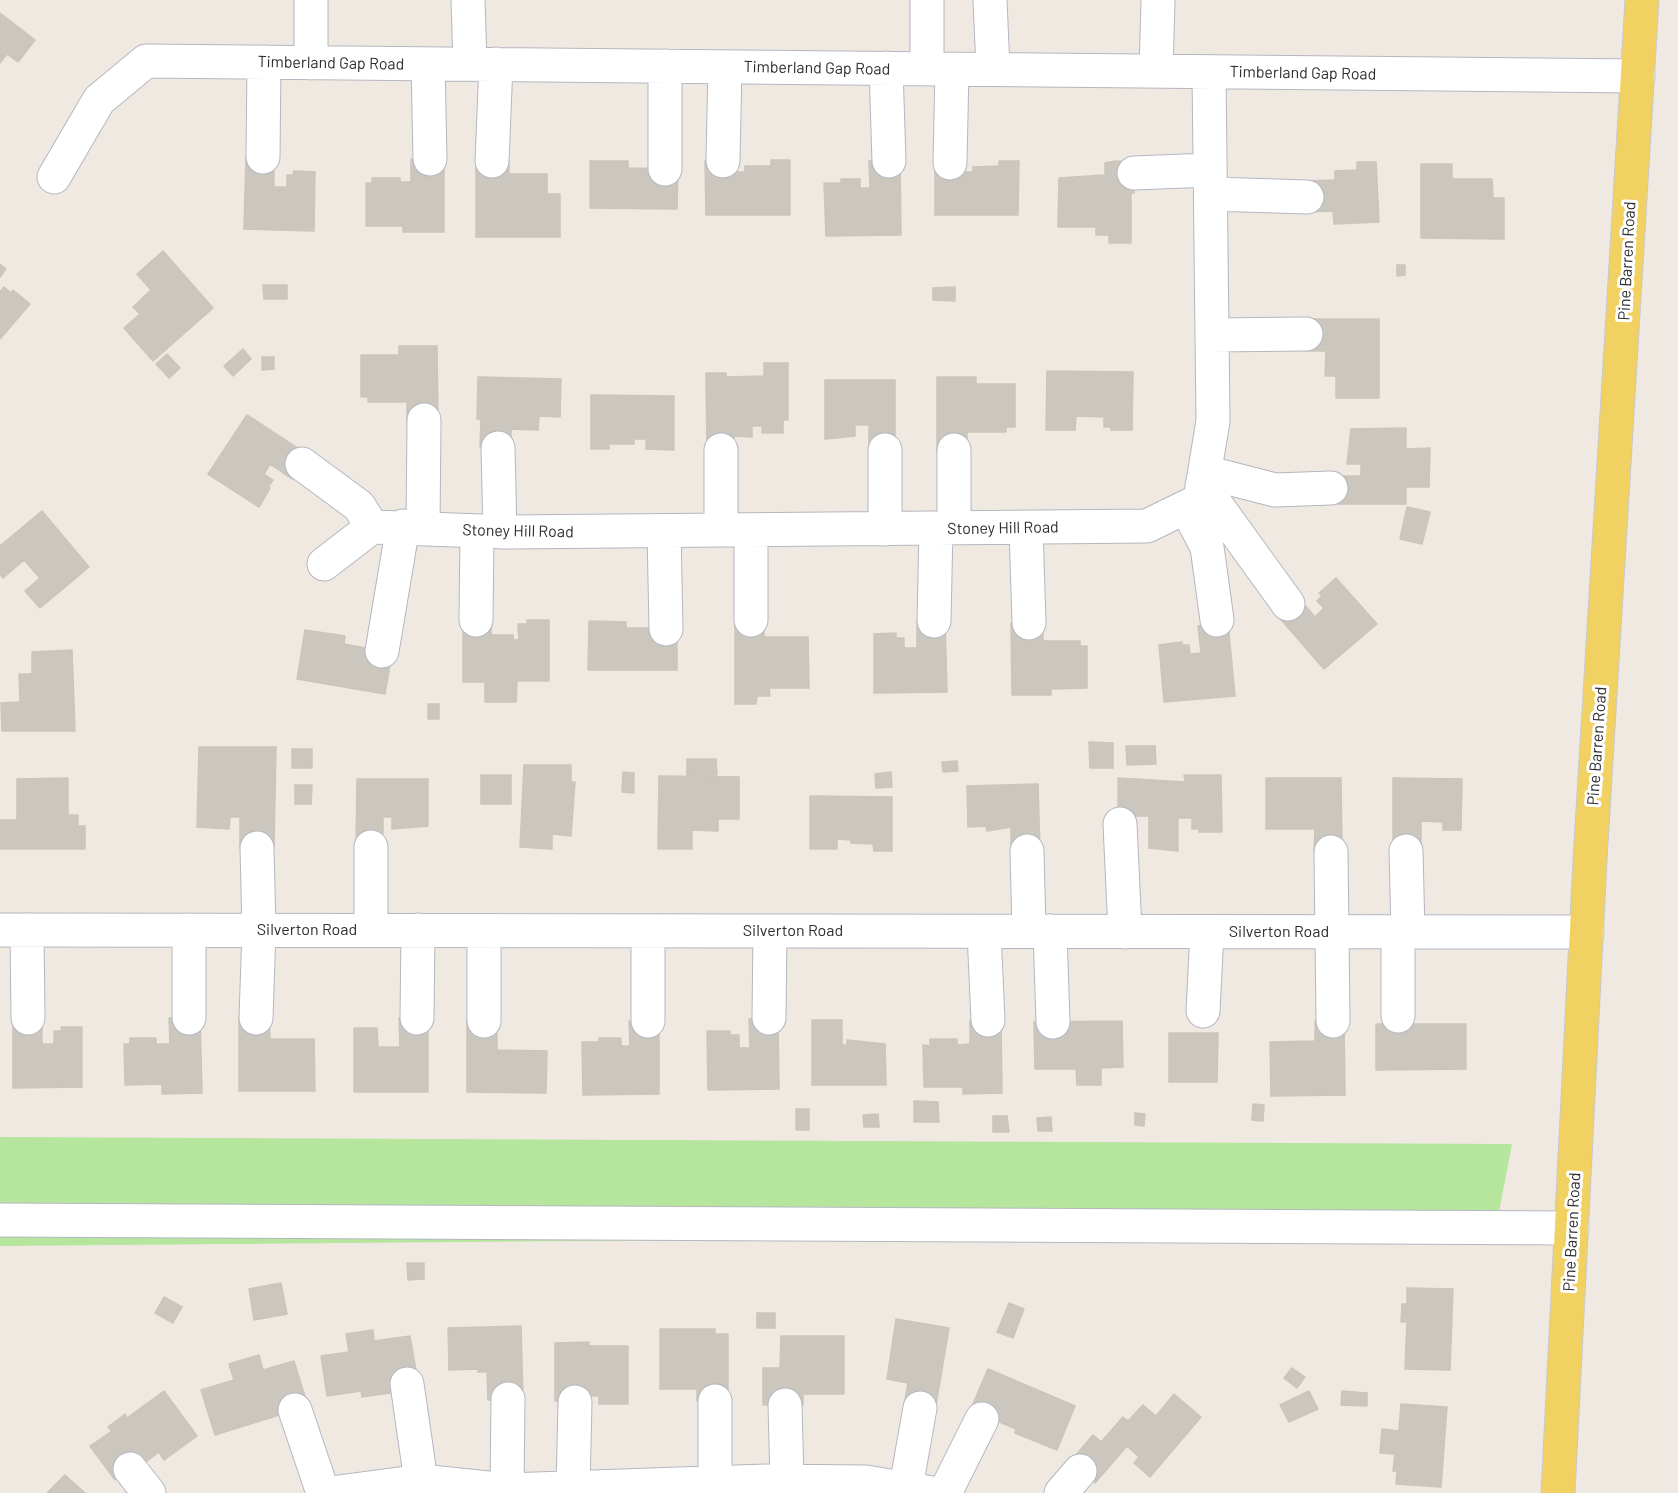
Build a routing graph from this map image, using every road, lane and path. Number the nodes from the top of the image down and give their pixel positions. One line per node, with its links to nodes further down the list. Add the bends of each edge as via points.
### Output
1 (311, 0): 8 (street)
2 (468, 0): 10 (street)
3 (927, 0): 14 (street)
4 (990, 0): 15 (street)
5 (1158, 0): 16 (street)
6 (1641, 0): 18 (main road, Pine Barren Road)
7 (264, 62): 8 (street, Timberland Gap Road); 19 (street); 27 (street, Timberland Gap Road, via 146,61 99,100)
8 (311, 63): 9 (street, Timberland Gap Road)
9 (428, 64): 10 (street, Timberland Gap Road); 20 (street)
10 (483, 64): 11 (street, Timberland Gap Road); 22 (street)
11 (665, 66): 12 (street, Timberland Gap Road); 25 (street)
12 (725, 67): 13 (street, Timberland Gap Road); 23 (street)
13 (886, 68): 14 (street, Timberland Gap Road); 21 (street)
14 (939, 69): 15 (street, Timberland Gap Road); 24 (street)
15 (993, 69): 16 (street, Timberland Gap Road)
16 (1156, 71): 17 (street, Timberland Gap Road)
17 (1209, 72): 18 (street, Timberland Gap Road); 28 (street)
18 (1638, 76): 76 (main road, Pine Barren Road)
19 (263, 157)
20 (430, 159)
21 (889, 160)
22 (492, 161)
23 (723, 161)
24 (950, 162)
25 (665, 169)
26 (1134, 173): 28 (street)
27 (54, 177)
28 (1210, 182): 29 (street); 30 (street)
29 (1306, 197)
30 (1212, 334): 31 (street); 38 (street, via 1213,421)
31 (1306, 334)
32 (424, 420): 40 (street)
33 (498, 448): 45 (street)
34 (721, 450): 44 (street)
35 (885, 450): 42 (street)
36 (954, 450): 43 (street)
37 (302, 464): 40 (street, via 359,506)
38 (1198, 488): 39 (street); 41 (street, Stoney Hill Road, via 1147,526); 48 (street); 51 (street)
39 (1331, 488)
40 (399, 527): 45 (street, Stoney Hill Road); 47 (street); 55 (street)
41 (1026, 528): 43 (street, Stoney Hill Road); 53 (street)
42 (885, 529): 43 (street, Stoney Hill Road); 44 (street, Stoney Hill Road)
43 (945, 529): 52 (street)
44 (736, 530): 46 (street, Stoney Hill Road); 50 (street)
45 (489, 531): 46 (street, Stoney Hill Road); 49 (street)
46 (664, 531): 54 (street)
47 (324, 564)
48 (1288, 604)
49 (476, 620)
50 (751, 620)
51 (1217, 620)
52 (934, 621)
53 (1029, 623)
54 (666, 629)
55 (382, 651)
56 (1120, 824): 72 (street)
57 (371, 847): 65 (street)
58 (257, 848): 64 (street)
59 (1027, 851): 70 (street)
60 (1406, 851): 75 (street)
61 (1331, 852): 74 (street)
62 (14, 930): 63 (street, Silverton Road); 79 (street)
63 (189, 930): 64 (street, Silverton Road); 80 (street)
64 (259, 930): 65 (street, Silverton Road); 81 (street)
65 (371, 930): 66 (street, Silverton Road)
66 (418, 930): 67 (street, Silverton Road); 82 (street)
67 (483, 931): 68 (street, Silverton Road); 85 (street)
68 (648, 931): 69 (street, Silverton Road); 86 (street)
69 (770, 931): 71 (street, Silverton Road); 83 (street)
70 (1039, 931): 71 (street, Silverton Road); 72 (street, Silverton Road); 88 (street)
71 (984, 932): 84 (street)
72 (1125, 932): 73 (street, Silverton Road)
73 (1207, 932): 74 (street, Silverton Road); 77 (street)
74 (1332, 932): 75 (street, Silverton Road); 87 (street)
75 (1403, 932): 76 (street, Silverton Road); 78 (street)
76 (1587, 932): 90 (main road, Pine Barren Road)
77 (1203, 1011)
78 (1398, 1016)
79 (28, 1018)
80 (189, 1018)
81 (256, 1018)
82 (417, 1018)
83 (769, 1018)
84 (988, 1020)
85 (484, 1021)
86 (648, 1021)
87 (1333, 1021)
88 (1053, 1022)
89 (0, 1220): 90 (street)
90 (1572, 1228): 110 (main road, Pine Barren Road)
91 (407, 1384): 100 (street)
92 (508, 1399): 106 (street)
93 (715, 1401): 101 (street)
94 (575, 1402): 103 (street)
95 (785, 1405): 99 (street)
96 (920, 1408): 105 (street)
97 (295, 1410): 107 (street)
98 (982, 1419): 109 (street)
99 (787, 1481): 101 (street); 102 (street)
100 (439, 1486): 106 (street); 108 (street)
101 (721, 1486): 104 (street)
102 (829, 1487): 105 (street, via 866,1482)
103 (573, 1488): 104 (street); 106 (street)
104 (667, 1489)
105 (919, 1490)
106 (507, 1492)
107 (323, 1493)
108 (331, 1493)
109 (945, 1493)
110 (1558, 1493)

